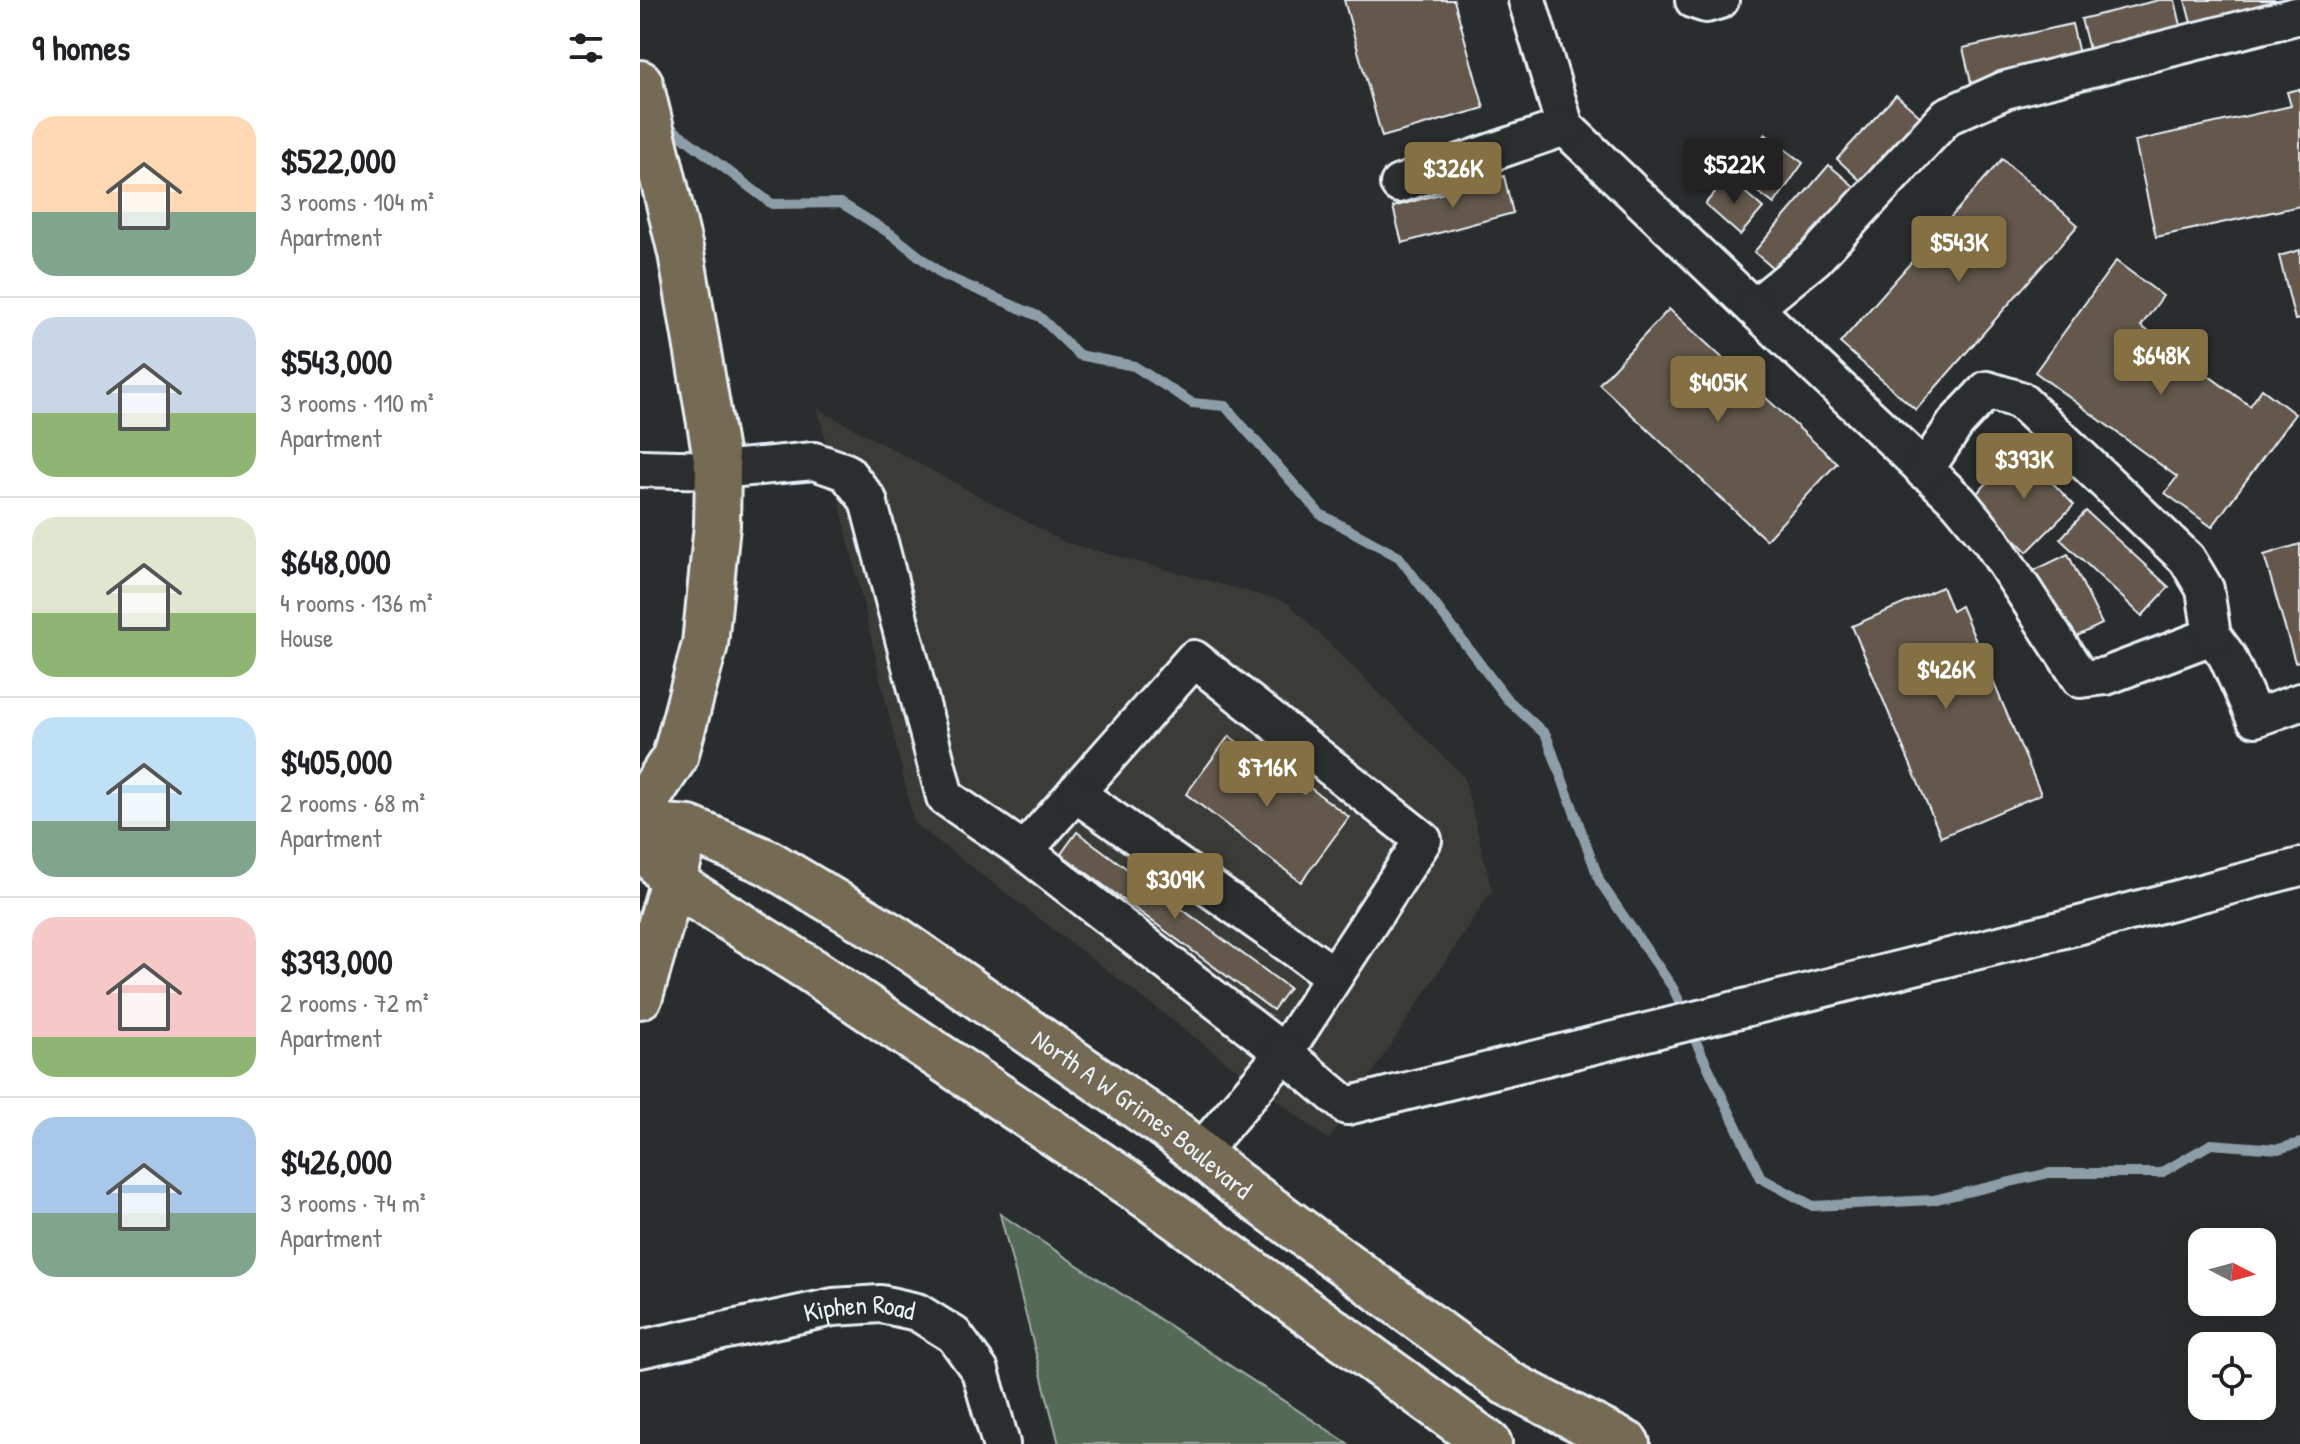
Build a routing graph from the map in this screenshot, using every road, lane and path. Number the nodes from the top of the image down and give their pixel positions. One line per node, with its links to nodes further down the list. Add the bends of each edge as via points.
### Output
1 (1527, 0): 6 (street)
2 (1694, 0): 3 (street)
3 (1720, 0)
4 (2300, 15): 8 (street, via 2005,90 1947,116 1815,258)
5 (640, 83): 10 (main road, via 681,253)
6 (1565, 127): 7 (street); 8 (street)
7 (1399, 184)
8 (1754, 308): 11 (street)
9 (640, 468): 10 (street)
10 (718, 470): 14 (main road, via 705,644); 20 (street, via 814,461 846,472 868,500 945,797)
11 (1924, 471): 12 (street, via 1991,541 2081,679 2106,676); 12 (street, via 1956,423 1987,390 2020,400 2187,559 2205,589)
12 (2212, 636): 13 (street, via 2255,718)
13 (2300, 702)
14 (675, 757): 16 (main road); 18 (main road)
15 (1075, 793): 20 (street); 23 (street); 23 (street, via 1194,659 1423,840)
16 (640, 810)
17 (640, 825): 18 (main road, North A W Grimes Boulevard)
18 (689, 829): 22 (main road); 26 (main road, North A W Grimes Boulevard, via 767,862 896,939 1176,1134)
19 (640, 838): 22 (main road)
20 (1024, 851): 25 (street)
21 (2300, 867): 25 (street, via 1347,1106)
22 (672, 882): 24 (main road); 29 (main road, via 1150,1198)
23 (1333, 975): 25 (street)
24 (640, 996)
25 (1284, 1053): 26 (street)
26 (1198, 1155): 30 (main road, North A W Grimes Boulevard, via 1507,1383)
27 (640, 1349): 28 (street, Kiphen Road, via 833,1307 881,1304 917,1312 954,1335 980,1371)
28 (1001, 1444)
29 (1489, 1444)
30 (1627, 1444)

